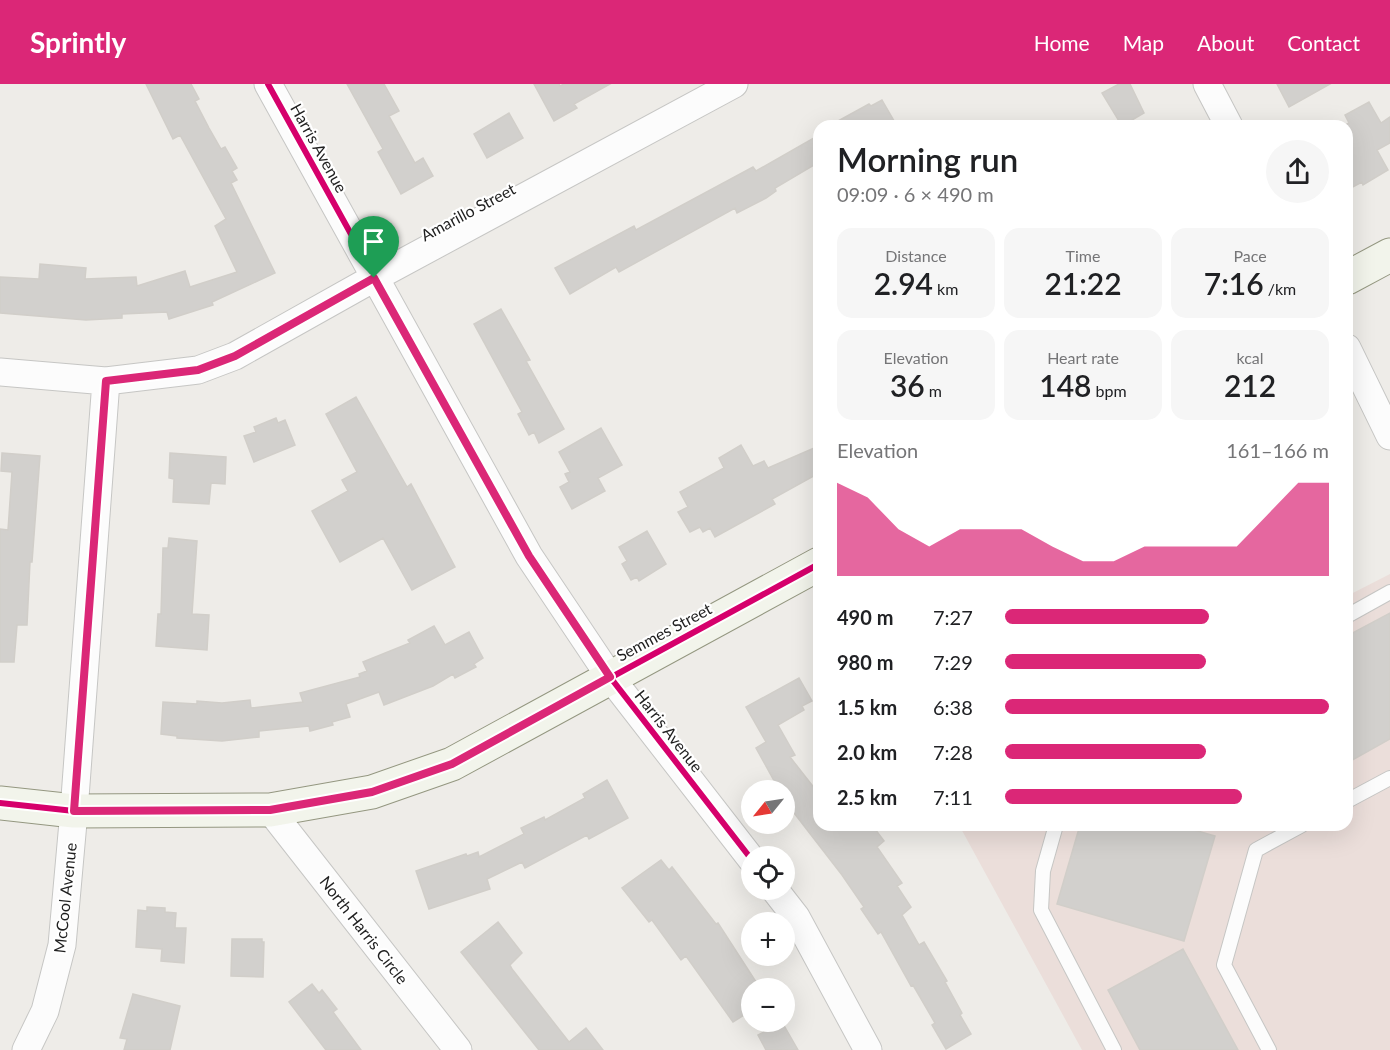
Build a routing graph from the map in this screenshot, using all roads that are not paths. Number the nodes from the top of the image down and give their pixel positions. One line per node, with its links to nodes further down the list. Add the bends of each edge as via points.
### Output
1 (268, 84): 7 (street, Harris Avenue)
2 (734, 84): 7 (street, Amarillo Street)
3 (1207, 84): 4 (street)
4 (1226, 120)
5 (1390, 255): 6 (main road)
6 (1353, 275)
7 (374, 278): 10 (street, Amarillo Street, via 235,356 198,370); 15 (street, Harris Avenue, via 529,556)
8 (1353, 360): 11 (street)
9 (0, 372): 10 (street, Amarillo Street)
10 (106, 381): 20 (street, McCool Avenue)
11 (1390, 436)
12 (813, 567): 15 (main road, Semmes Street)
13 (1390, 592): 14 (lane)
14 (1353, 613)
15 (610, 677): 19 (main road, Semmes Street, via 452,764 372,792); 23 (street, Harris Avenue)
16 (1390, 778): 17 (lane)
17 (1353, 798)
18 (0, 803): 20 (main road, Semmes Street)
19 (270, 810): 20 (main road, Semmes Street); 26 (street, North Harris Circle)
20 (74, 811): 25 (street, McCool Avenue, via 62,945 45,1011)
21 (1054, 831): 28 (lane, via 1043,871 1041,910)
22 (1291, 831): 29 (lane, via 1256,850 1224,965)
23 (741, 846)
24 (783, 900): 27 (street, via 796,917)
25 (26, 1050)
26 (458, 1050)
27 (868, 1050)
28 (1114, 1050)
29 (1269, 1050)

